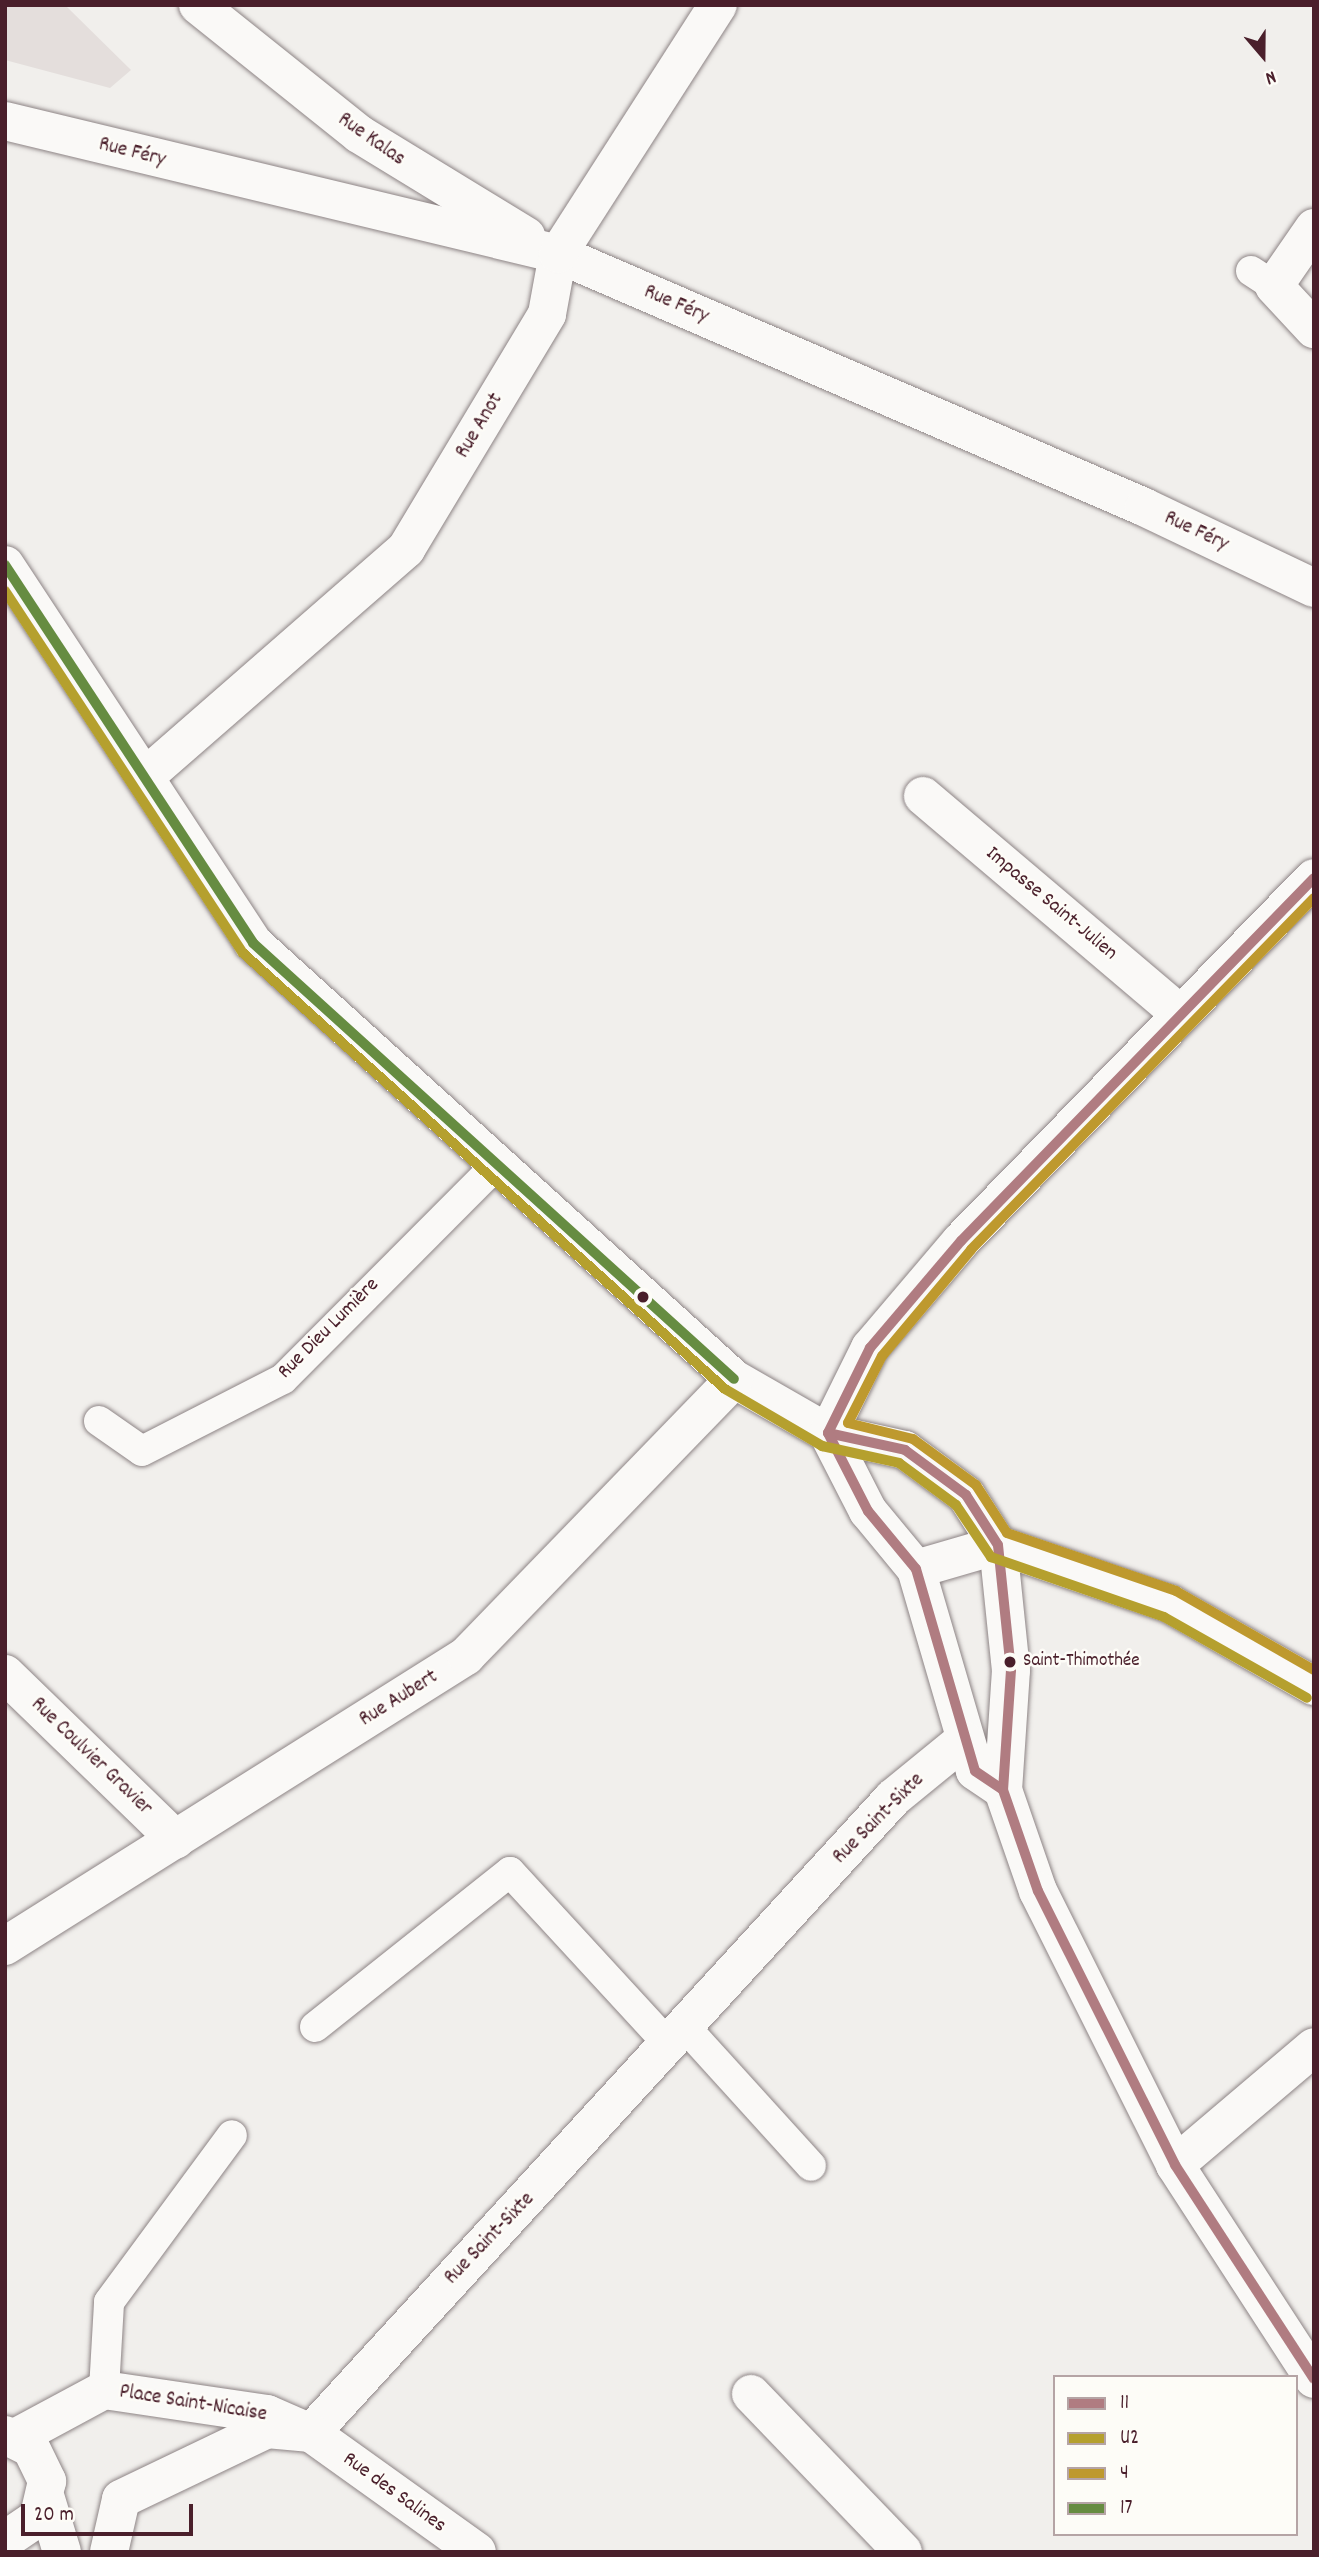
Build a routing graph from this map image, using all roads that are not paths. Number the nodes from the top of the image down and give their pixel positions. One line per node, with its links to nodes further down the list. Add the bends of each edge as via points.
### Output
1 (198, 5): 5 (street, Rue Kalas, via 359,134)
2 (718, 5): 5 (street, Rue Anot)
3 (5, 121): 5 (street, Rue Féry)
4 (1314, 228): 6 (street, via 1262,279)
5 (558, 254): 8 (street, Rue Féry, via 1144,507); 9 (street, Rue Anot, via 547,314 406,549)
6 (1314, 329)
7 (5, 565): 9 (street)
8 (1314, 588)
9 (147, 775): 13 (street, via 253,943)
10 (923, 796): 12 (street, Impasse Saint-Julien)
11 (1314, 878): 12 (street)
12 (1178, 1012): 16 (street, via 961,1241 870,1348)
13 (497, 1164): 14 (street); 15 (lane, Rue Dieu Lumière, via 282,1379 142,1451)
14 (734, 1379): 16 (street); 23 (street, Rue Aubert, via 467,1656)
15 (99, 1421)
16 (828, 1433): 17 (street, via 905,1450 966,1495); 18 (street, via 868,1511)
17 (998, 1545): 18 (street); 20 (street, via 1170,1604); 22 (street, via 1011,1670)
18 (916, 1569): 21 (street)
19 (5, 1674): 23 (street, Rue Coulvier Gravier)
20 (1314, 1686)
21 (964, 1740): 22 (street, via 975,1771); 26 (street, Rue Saint-Sixte, via 893,1798)
22 (1003, 1790): 29 (street, via 1038,1891)
23 (176, 1840): 24 (street, Rue Aubert)
24 (5, 1945)
25 (315, 2027): 26 (lane, via 510,1872)
26 (678, 2037): 30 (lane); 34 (street, Rue Saint-Sixte)
27 (1314, 2047): 29 (street)
28 (232, 2135): 32 (lane, Place Saint-Nicaise, via 109,2302)
29 (1175, 2165): 31 (street)
30 (811, 2166)
31 (1314, 2379)
32 (104, 2390): 34 (street, Place Saint-Nicaise, via 267,2414); 35 (street, Place Saint-Nicaise)
33 (751, 2394): 41 (street)
34 (311, 2433): 39 (street, Place Saint-Nicaise, via 267,2429 121,2499); 40 (street, Rue des Salines)
35 (10, 2436): 36 (street, Place Saint-Nicaise, via 43,2463)
36 (46, 2499): 37 (street, via 27,2531); 38 (street, Place Saint-Nicaise)
37 (5, 2540)
38 (62, 2552)
39 (109, 2552)
40 (477, 2552)
41 (903, 2552)

